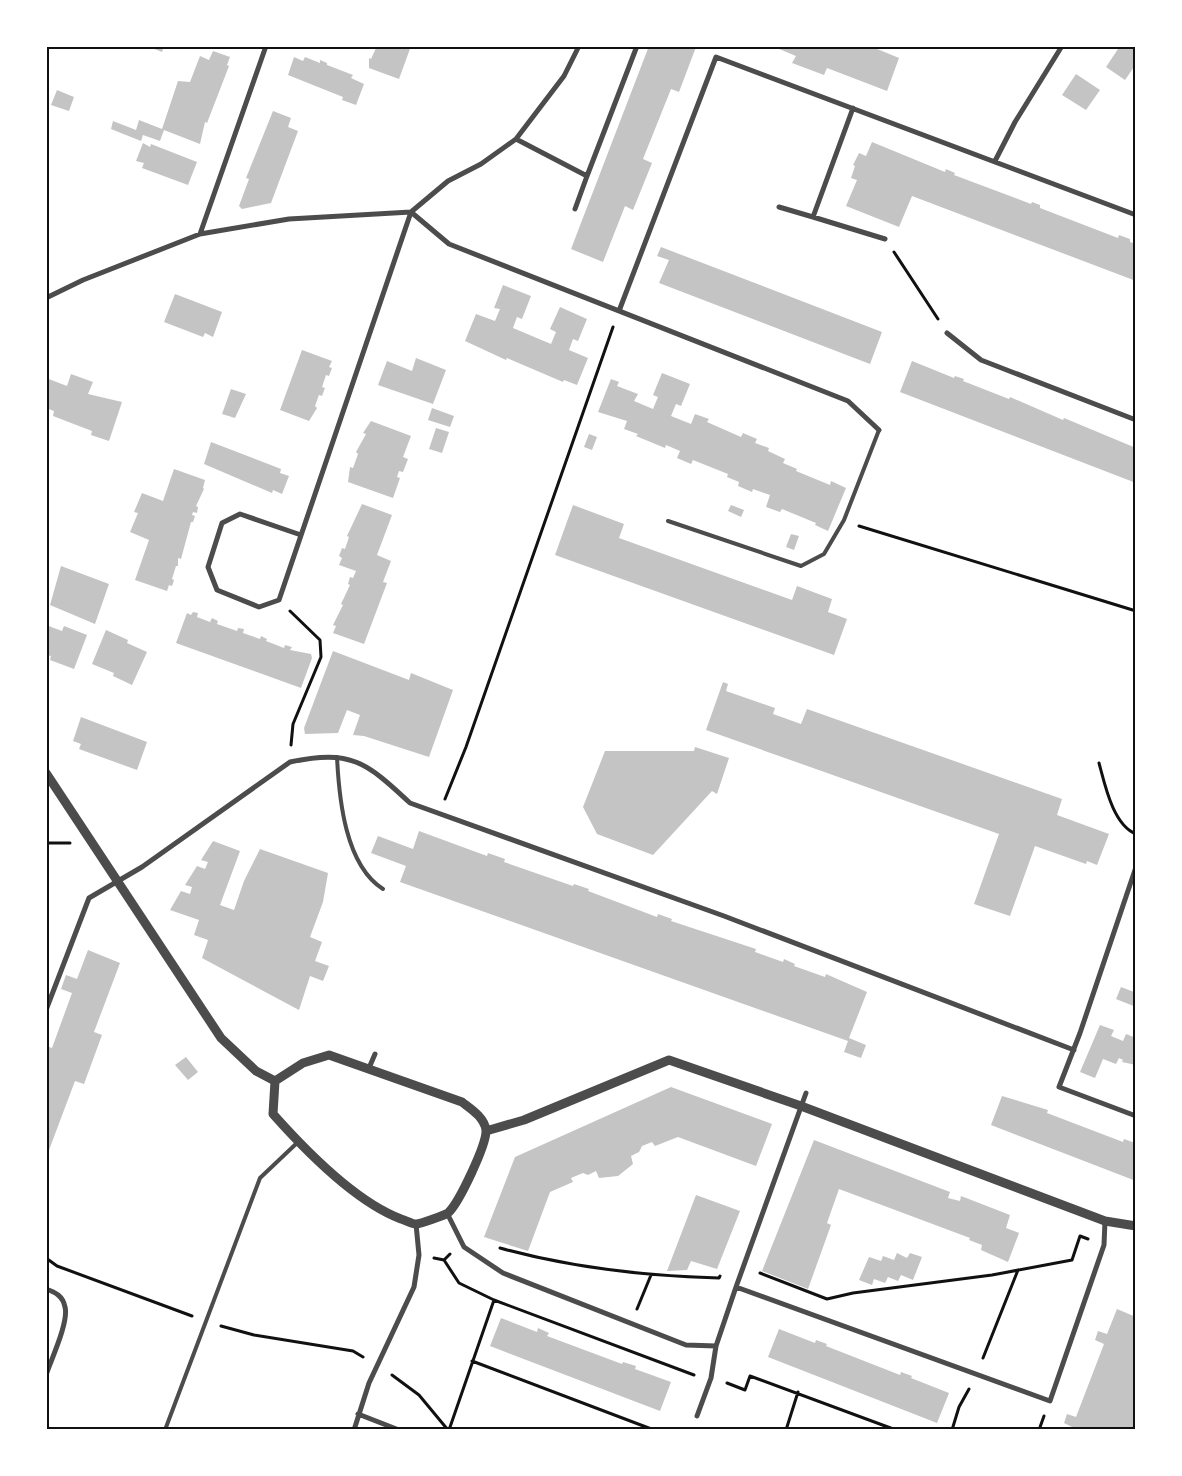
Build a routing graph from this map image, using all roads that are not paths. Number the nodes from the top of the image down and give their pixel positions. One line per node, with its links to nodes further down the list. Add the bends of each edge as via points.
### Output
1 (266, 46): 14 (street)
2 (579, 46): 6 (street, via 564,76)
3 (637, 46): 8 (street)
4 (1062, 46): 7 (street)
5 (853, 108): 7 (street); 13 (street); 17 (street, via 716,56)
6 (516, 139): 8 (street); 11 (street, via 481,164 448,181)
7 (995, 161): 12 (street)
8 (587, 176): 10 (street)
9 (779, 206): 13 (street)
10 (575, 209)
11 (411, 212): 14 (street, via 289,219); 17 (street, via 449,244); 22 (street)
12 (1136, 214)
13 (813, 217): 15 (street)
14 (200, 234): 16 (street)
15 (885, 239)
16 (46, 298)
17 (619, 311): 20 (street, via 848,401)
18 (947, 333): 19 (street, via 981,360)
19 (1136, 420)
20 (879, 430): 21 (lane, via 844,520 824,554 801,566)
21 (668, 520)
22 (301, 535): 22 (street, via 278,600 260,607 217,590 208,567 222,523 240,514)
23 (337, 757): 26 (street, via 290,762); 27 (lane, via 339,787 356,857 360,866); 29 (street, via 361,762 410,803 724,916)
24 (46, 773): 26 (street)
25 (1136, 867): 29 (street)
26 (119, 881): 28 (street, via 89,898); 32 (street, via 221,1038 256,1071)
27 (383, 889)
28 (46, 1010)
29 (1074, 1050): 35 (street, via 1059,1087)
30 (375, 1054): 31 (street)
31 (369, 1068): 32 (street, via 329,1055 303,1063); 36 (street, via 462,1102 480,1116)
32 (274, 1081): 37 (street, via 273,1114)
33 (806, 1094): 34 (street)
34 (801, 1106): 36 (street, via 669,1060 524,1120); 39 (street); 42 (street)
35 (1136, 1116)
36 (486, 1131): 38 (street, via 464,1190)
37 (298, 1142): 40 (street, via 356,1193 386,1213); 48 (lane, via 260,1178)
38 (447, 1213): 40 (street); 44 (street, via 464,1247 503,1273 686,1345)
39 (1105, 1221): 41 (street); 42 (street, via 1104,1245 1050,1401)
40 (416, 1224): 46 (street, via 419,1255 414,1287)
41 (1136, 1226)
42 (736, 1287): 44 (street)
43 (46, 1288): 45 (street, via 58,1293 65,1307)
44 (716, 1346): 47 (street, via 711,1378)
45 (46, 1375)
46 (358, 1414): 49 (street); 50 (street)
47 (697, 1416)
48 (165, 1430)
49 (354, 1430)
50 (399, 1430)

